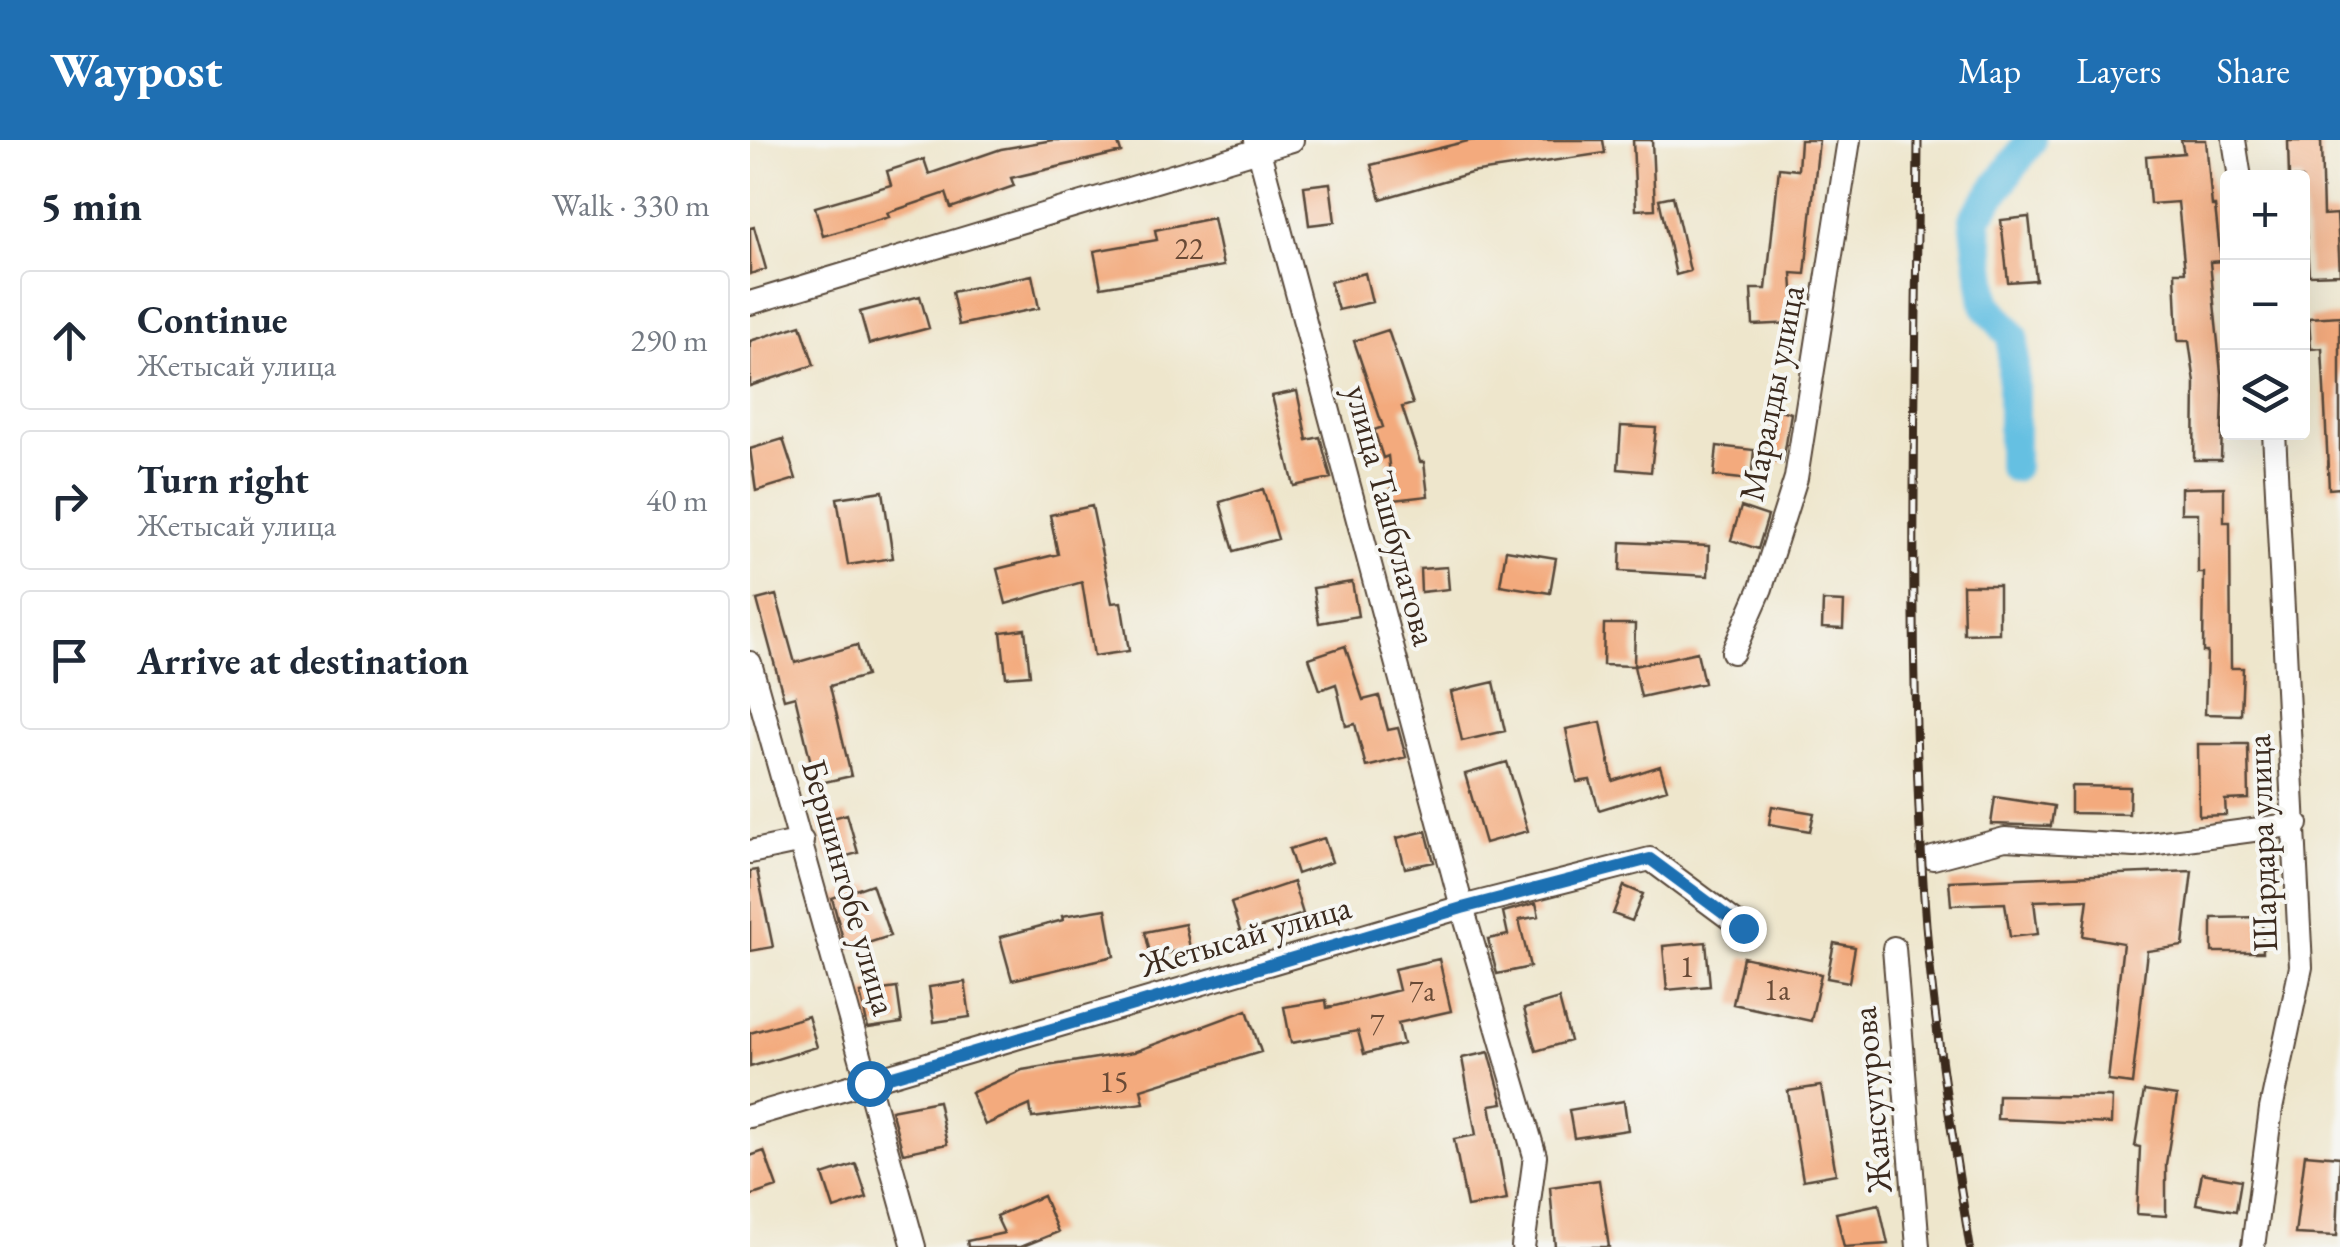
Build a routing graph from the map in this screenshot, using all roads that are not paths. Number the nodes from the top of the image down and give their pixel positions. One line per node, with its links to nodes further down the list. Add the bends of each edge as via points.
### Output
1 (1292, 140): 4 (street)
2 (1849, 140): 8 (street, Маралды улица, via 1796,478)
3 (2234, 140): 5 (street)
4 (1258, 145): 6 (street); 14 (street, улица Ташбулатова)
5 (2239, 170)
6 (750, 303)
7 (2274, 440): 10 (street, Шардара улица)
8 (1733, 652)
9 (750, 663): 11 (street, Бершинтобе улица)
10 (2297, 824): 13 (street, via 2135,846 2006,839); 22 (street, Шардара улица, via 2301,968 2270,1109)
11 (802, 841): 12 (street); 17 (street, Бершинтобе улица)
12 (750, 852)
13 (1933, 858)
14 (1462, 908): 15 (street, Жетысай улица, via 1650,859); 17 (street, Жетысай улица); 20 (street, улица Ташбулатова, via 1535,1156)
15 (1743, 928)
16 (1894, 948): 21 (street, Жансугурова)
17 (869, 1083): 18 (street, Жетысай улица); 19 (street, Бершинтобе улица)
18 (750, 1116)
19 (914, 1247)
20 (1523, 1247)
21 (1918, 1247)
22 (2253, 1247)

